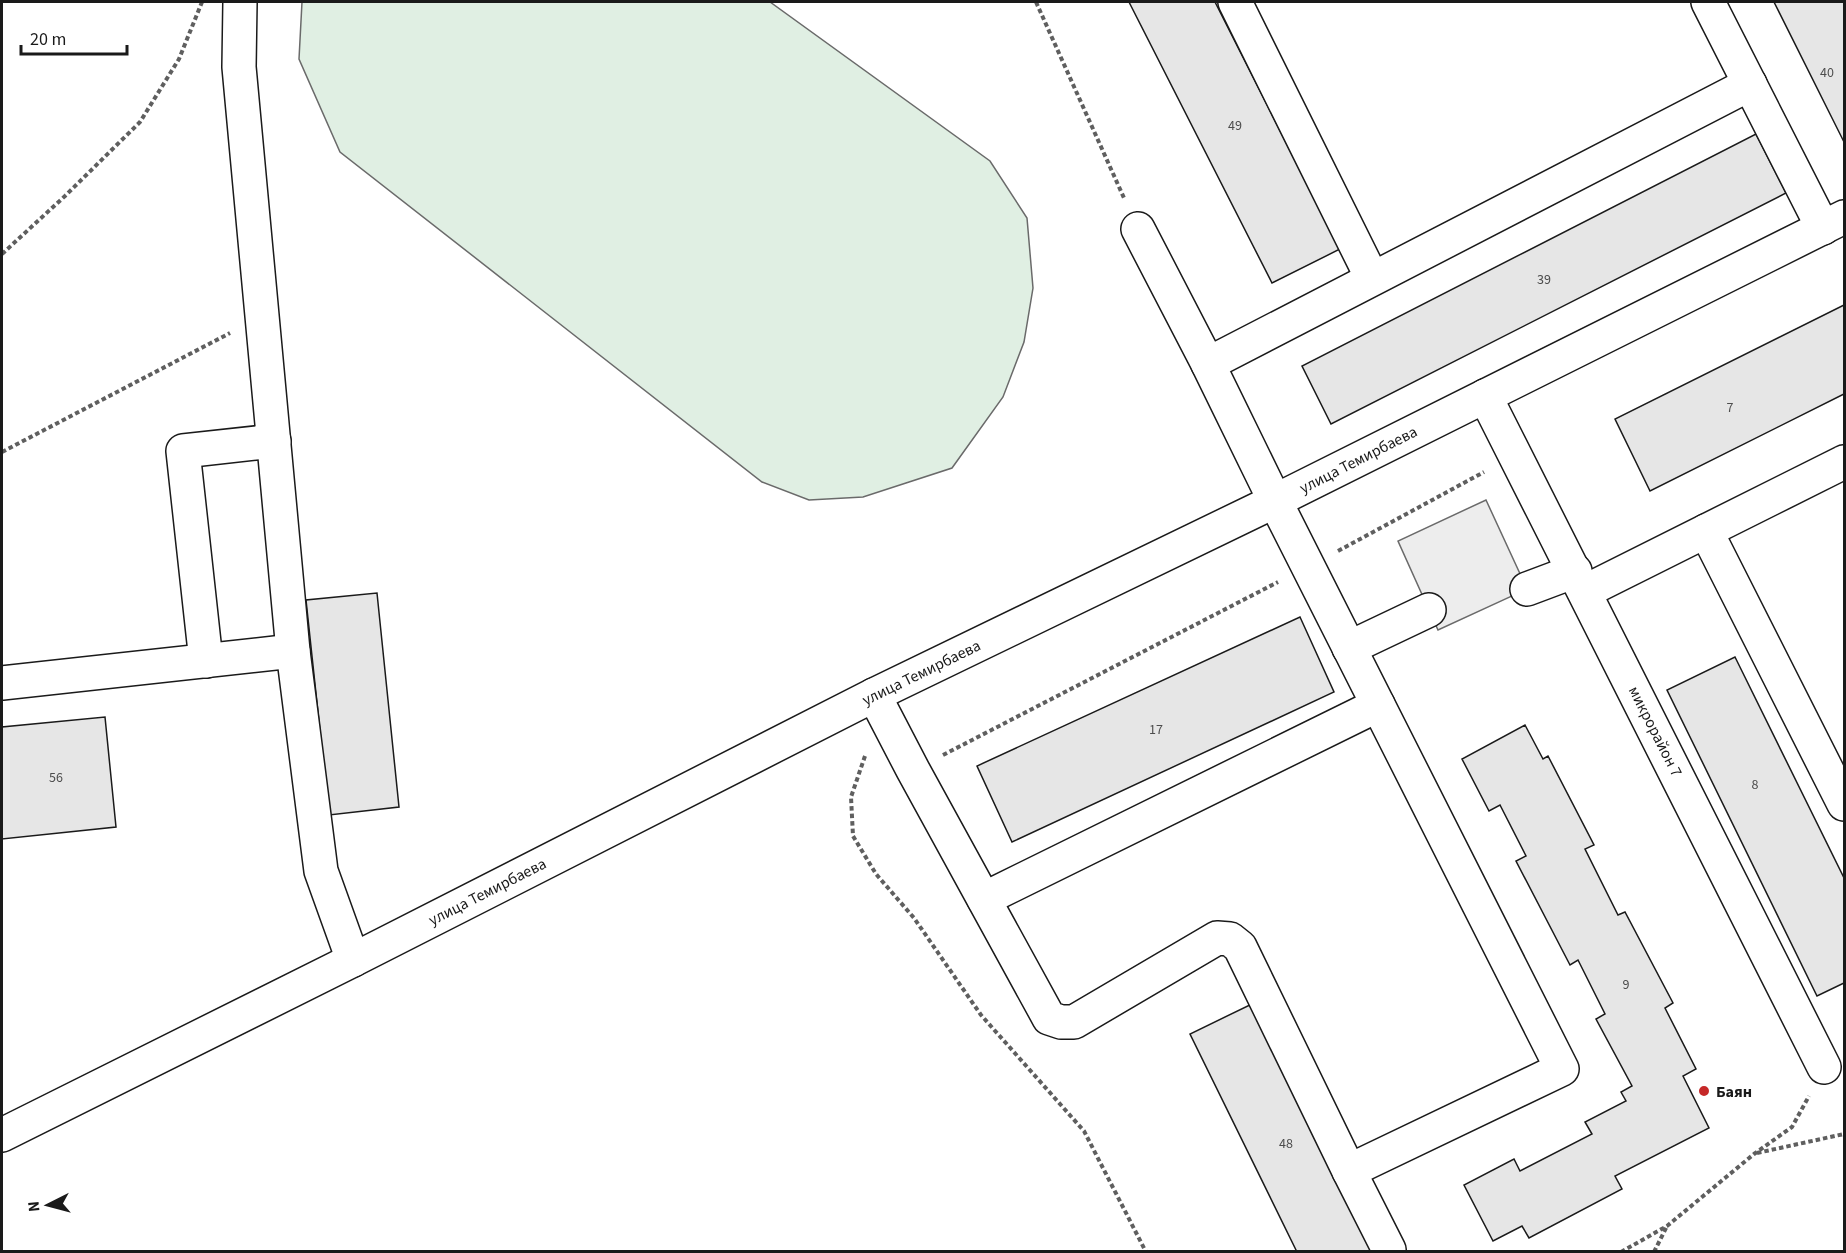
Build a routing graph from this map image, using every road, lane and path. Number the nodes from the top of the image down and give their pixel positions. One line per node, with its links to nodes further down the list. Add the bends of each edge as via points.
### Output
1 (202, 2): 9 (path, via 178,59 140,122)
2 (240, 2): 11 (street, via 239,67)
3 (1036, 2): 8 (path)
4 (1235, 2): 10 (street)
5 (1708, 2): 6 (street)
6 (1750, 84): 7 (street); 10 (street)
7 (1834, 222): 13 (street, улица Темирбаева)
8 (1138, 229): 12 (street)
9 (2, 254)
10 (1372, 278): 12 (street)
11 (262, 317): 14 (street); 15 (path)
12 (1208, 364): 18 (street)
13 (1485, 396): 16 (street, микрорайон 7); 18 (street, улица Темирбаева)
14 (274, 441): 25 (street); 26 (street, via 183,451)
15 (2, 452)
16 (1516, 455): 20 (path); 21 (street, микрорайон 7)
17 (1845, 462): 19 (street)
18 (1275, 501): 20 (street); 28 (street, улица Темирбаева)
19 (1706, 531): 21 (street); 32 (street)
20 (1308, 567): 24 (street); 31 (path)
21 (1580, 581): 22 (street); 35 (street, микрорайон 7)
22 (1527, 589)
23 (1429, 610): 24 (street)
24 (1349, 648): 29 (street)
25 (293, 651): 26 (street); 34 (street, via 321,871)
26 (206, 661): 27 (street)
27 (2, 683)
28 (874, 695): 30 (street); 34 (street, улица Темирбаева)
29 (1378, 705): 33 (street); 39 (street, via 1562,1069)
30 (890, 724): 31 (street); 42 (path, via 872,736 851,797 853,836 876,874 914,918 981,1015 1083,1131)
31 (913, 770): 33 (street)
32 (1845, 804)
33 (984, 899): 39 (street, via 1049,1018 1061,1022 1074,1022 1217,938 1230,939 1240,947)
34 (353, 960): 37 (street, улица Темирбаева)
35 (1824, 1067): 38 (path, via 1792,1127)
36 (1845, 1134): 38 (path)
37 (2, 1135)
38 (1754, 1154): 40 (path)
39 (1349, 1171): 41 (street)
40 (1667, 1226): 43 (path); 44 (path)
41 (1389, 1250)
42 (1146, 1251)
43 (1621, 1251)
44 (1654, 1251)

